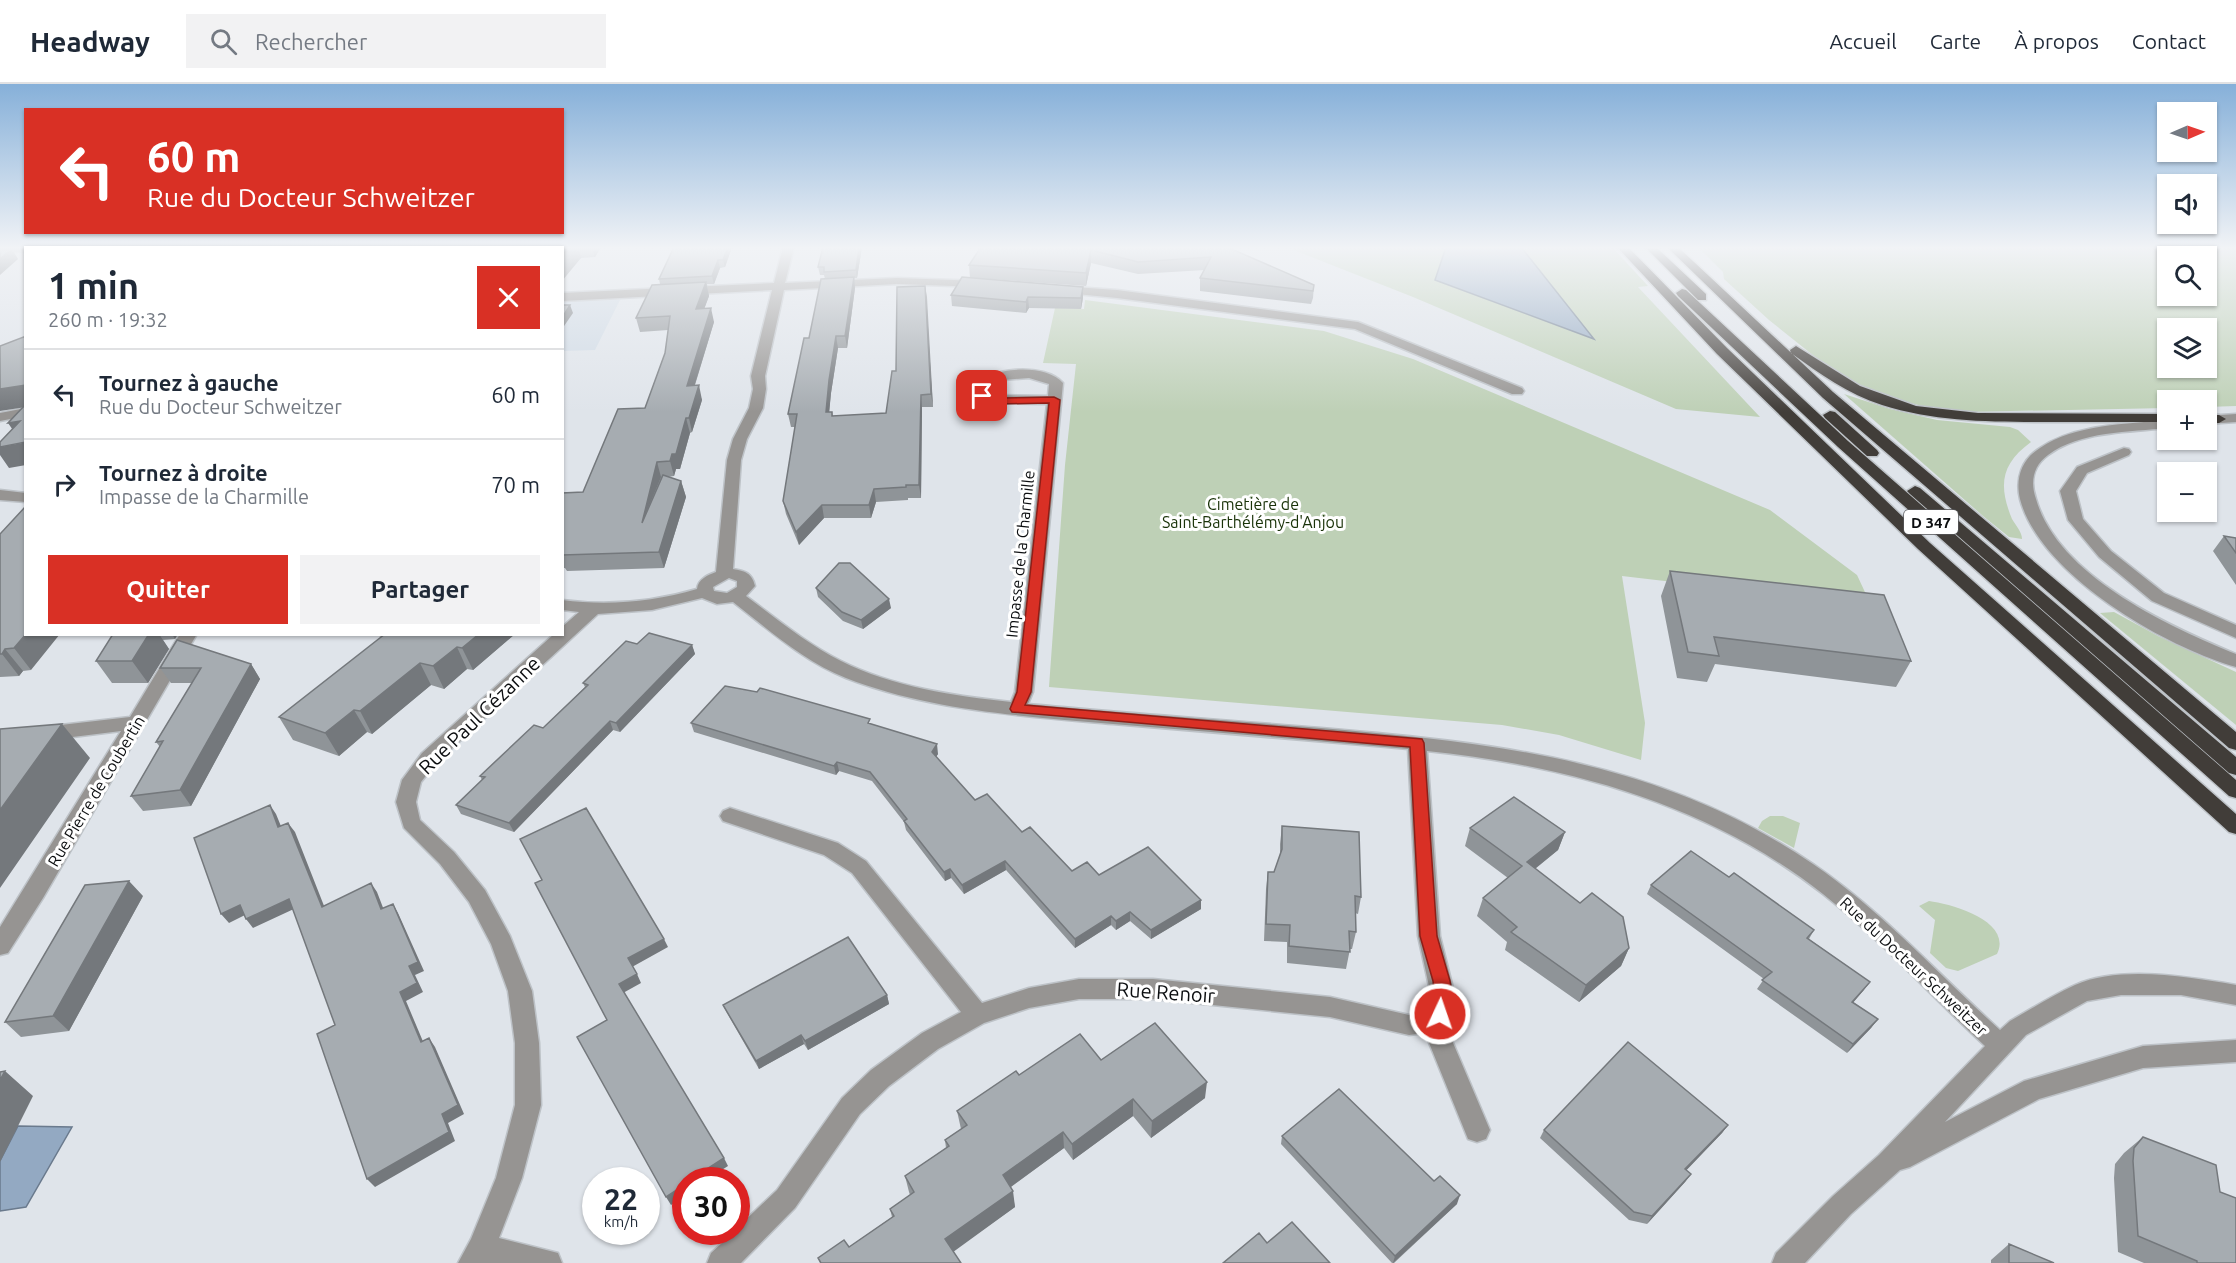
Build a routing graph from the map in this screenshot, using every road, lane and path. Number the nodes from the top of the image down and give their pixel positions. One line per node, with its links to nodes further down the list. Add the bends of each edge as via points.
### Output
1 (776, 302): 19 (street, via 758,376 756,413 736,448)
2 (1177, 302): 8 (street, via 1358,326)
3 (1675, 302): 37 (highway, via 1924,546)
4 (1691, 302): 35 (highway, D 347, via 1843,444)
5 (1707, 302): 34 (highway, D 347, via 1888,468)
6 (1731, 302): 33 (highway, via 1836,402)
7 (1739, 302): 13 (highway, via 1840,382 1903,408 1983,419)
8 (1517, 391)
9 (1054, 400): 29 (street, Impasse de la Charmille, via 1024,692)
10 (24, 412): 11 (street)
11 (0, 417)
12 (2236, 417): 14 (street)
13 (2157, 418)
14 (2217, 419)
15 (2157, 425): 28 (street, via 2078,436 2049,449 2033,461 2024,480 2030,506 2045,534 2070,566 2118,603 2194,644)
16 (2124, 452): 24 (street, via 2082,470 2077,477 2068,491 2076,520 2105,554 2158,597)
17 (0, 495): 18 (street)
18 (24, 498)
19 (724, 574): 20 (street, via 709,581); 21 (street, via 741,575 747,581 745,589)
20 (705, 591): 21 (street, via 718,599); 23 (street, via 660,604)
21 (735, 596): 29 (street, Rue du Docteur Schweitzer, via 808,649 848,672 943,700)
22 (564, 605): 23 (street)
23 (594, 608): 25 (street, Rue Paul Cézanne)
24 (2236, 632)
25 (564, 635)
26 (188, 636): 30 (street, Rue Pierre de Coubertin)
27 (563, 636): 46 (street, Rue Paul Cézanne, via 429,758 412,780 406,802 411,823 447,858 477,896 520,991 527,1044 528,1105 509,1178)
28 (2236, 661)
29 (1017, 709): 32 (street, Rue du Docteur Schweitzer)
30 (136, 723): 31 (street); 38 (street, Rue Pierre de Coubertin)
31 (0, 740)
32 (1417, 743): 41 (street, via 1429,936 1444,1000 1440,1014); 42 (street, Rue du Docteur Schweitzer, via 1523,755 1578,768 1636,786 1750,836 1852,906)
33 (2236, 743)
34 (2236, 768)
35 (2236, 792)
36 (730, 816): 40 (street, via 831,849 853,862)
37 (2236, 826)
38 (0, 946)
39 (2236, 995): 42 (street, via 2181,985 2121,985 2083,992 2018,1028)
40 (978, 1015): 41 (street, Rue Renoir, via 1029,998 1079,989 1144,988 1330,1007 1409,1025); 48 (street, Rue Renoir, via 930,1041 880,1078 851,1106 786,1199)
41 (1432, 1021): 44 (street)
42 (2001, 1046): 45 (street)
43 (2236, 1051): 45 (street, via 2143,1057 2033,1089)
44 (1477, 1130)
45 (1888, 1164): 49 (street)
46 (477, 1255): 47 (street)
47 (548, 1263)
48 (721, 1263)
49 (1786, 1263)

